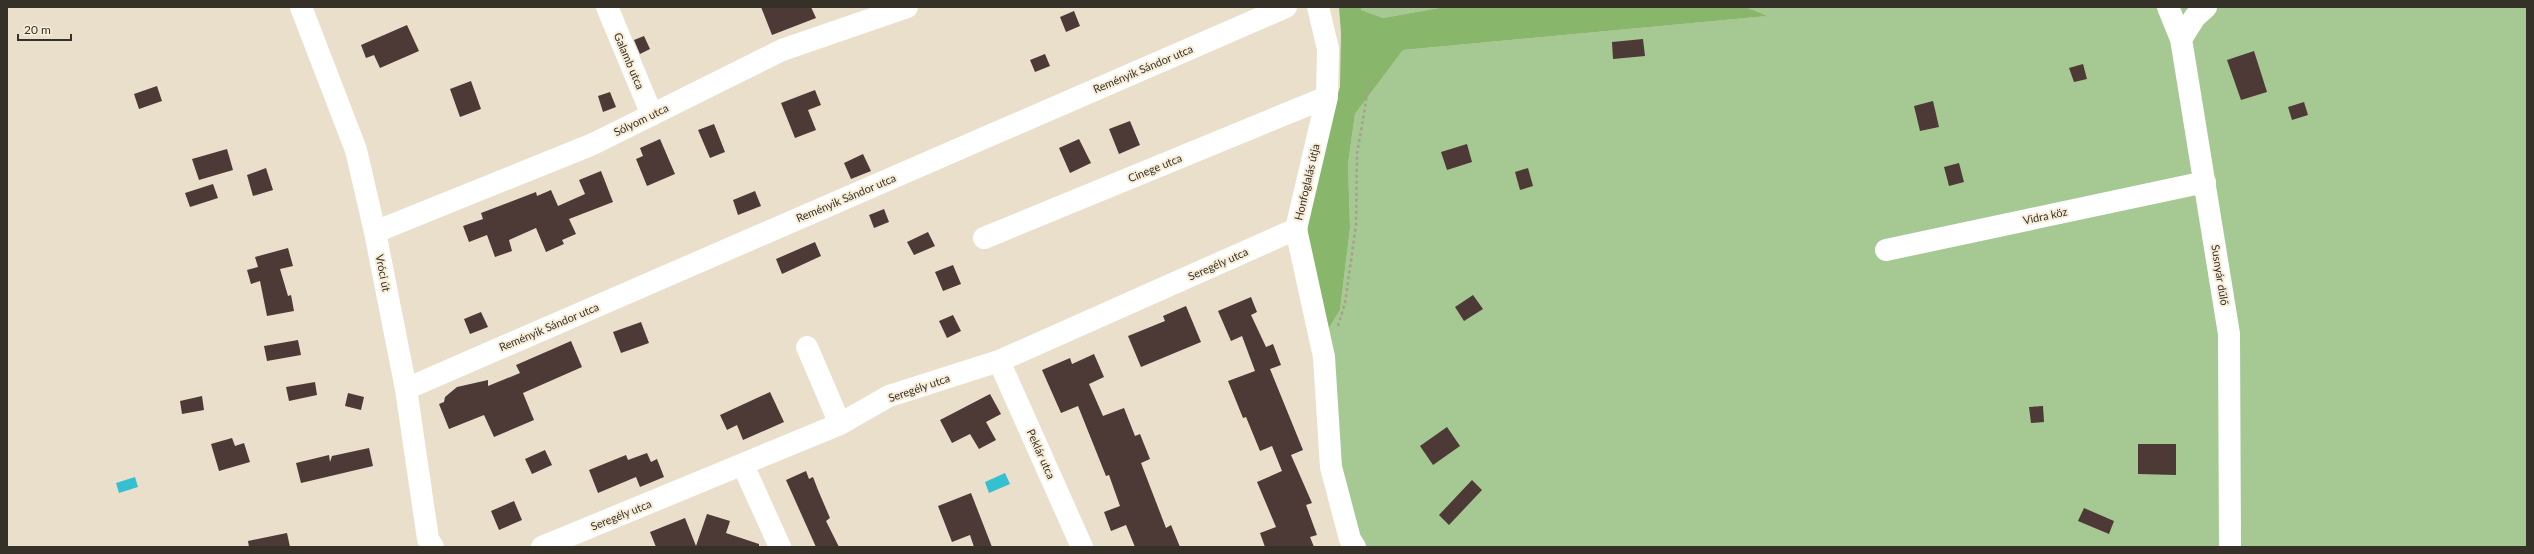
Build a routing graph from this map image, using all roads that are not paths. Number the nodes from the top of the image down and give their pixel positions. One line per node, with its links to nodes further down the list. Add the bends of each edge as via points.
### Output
1 (301, 7): 13 (street, Vróci út, via 356,150)
2 (607, 7): 10 (street, Galamb utca)
3 (1286, 7): 18 (street, Reményik Sándor utca)
4 (1318, 7): 9 (street, Honfoglalás útja, via 1328,49)
5 (2168, 7): 8 (street, Susnyár dűlő)
6 (2206, 7): 8 (street, via 2195,17)
7 (904, 8): 10 (street, Sólyom utca, via 782,50)
8 (2181, 39): 11 (street, Susnyár dűlő)
9 (1327, 97): 12 (street, Honfoglalás útja); 14 (street, Cinege utca)
10 (652, 115): 13 (street, Sólyom utca, via 593,144)
11 (2205, 182): 15 (street, Vidra köz); 26 (street, Susnyár dűlő, via 2229,334)
12 (1296, 229): 17 (street, Seregély utca); 25 (street, Honfoglalás útja, via 1324,357 1331,467 1350,540)
13 (375, 232): 18 (street, Vróci út)
14 (984, 238)
15 (1886, 250)
16 (807, 347): 19 (street)
17 (1000, 361): 19 (street, Seregély utca, via 889,396); 24 (street, Peklár utca)
18 (406, 389): 21 (street, Vróci út, via 428,539)
19 (840, 424): 20 (street, Seregély utca)
20 (743, 465): 22 (street, Seregély utca); 23 (street)
21 (433, 547)
22 (542, 547)
23 (780, 547)
24 (1082, 547)
25 (1355, 547)
26 (2230, 547)

